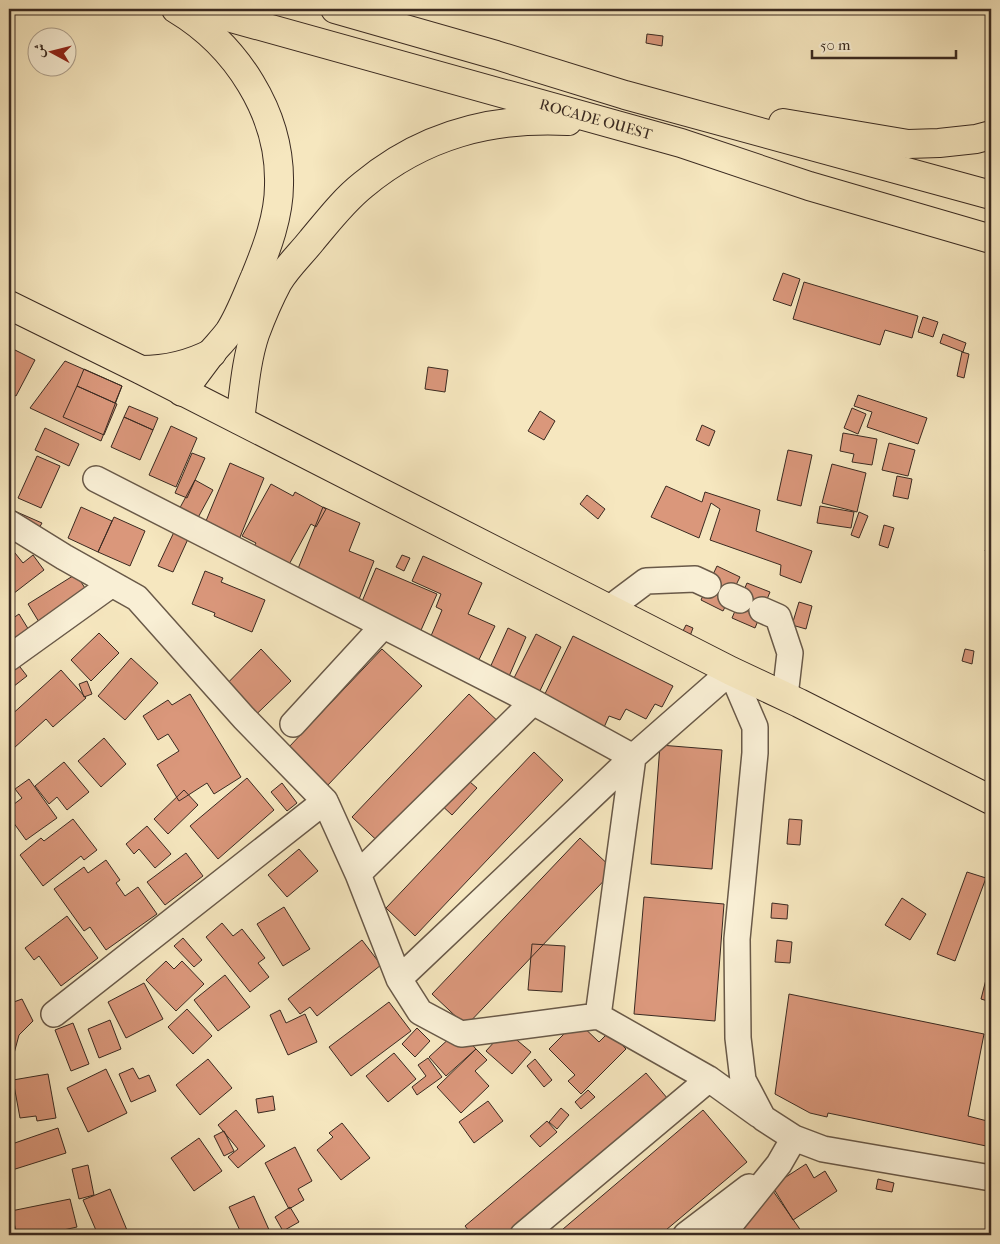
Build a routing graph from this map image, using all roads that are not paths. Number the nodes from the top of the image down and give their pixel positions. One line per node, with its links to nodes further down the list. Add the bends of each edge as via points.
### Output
1 (176, 9): 10 (main road, via 208,32 245,72 258,96 278,156 275,217 263,256 229,331)
2 (200, 9): 5 (main road, ROCADE OUEST)
3 (335, 9): 4 (main road, ROCADE OUEST)
4 (646, 100): 6 (main road, via 908,144 976,140); 7 (main road, ROCADE OUEST)
5 (613, 124): 8 (main road, ROCADE OUEST); 13 (main road, via 544,120 487,125 425,145 391,163 362,185 336,210 279,281 256,333)
6 (991, 135)
7 (991, 195)
8 (991, 239)
9 (9, 305): 11 (main road)
10 (212, 353): 11 (main road, via 186,365); 12 (main road)
11 (141, 370): 12 (main road)
12 (182, 392): 13 (main road)
13 (240, 420): 18 (main road)
14 (96, 479): 20 (street)
15 (9, 523): 16 (street)
16 (112, 584): 21 (street); 28 (street, via 136,598 244,718)
17 (708, 585): 18 (street, via 695,579 646,581)
18 (610, 608): 22 (main road)
19 (762, 610): 23 (street, via 778,617 790,654)
20 (383, 626): 24 (street); 25 (street)
21 (9, 658)
22 (731, 671): 23 (main road); 26 (street); 34 (street, via 755,727 737,939 738,1028 743,1080)
23 (785, 696): 27 (main road)
24 (533, 702): 26 (street); 29 (street)
25 (293, 724)
26 (634, 757): 30 (street); 32 (street)
27 (991, 800)
28 (325, 801): 29 (street); 31 (street)
29 (358, 874): 30 (street)
30 (399, 979): 32 (street, via 420,1012 461,1034)
31 (54, 1014)
32 (598, 1016): 33 (street)
33 (708, 1079): 34 (street); 38 (street)
34 (763, 1118): 35 (street)
35 (794, 1138): 36 (street); 37 (street, via 823,1149)
36 (779, 1164): 39 (street); 40 (street)
37 (991, 1178)
38 (523, 1235)
39 (686, 1235)
40 (722, 1235)

